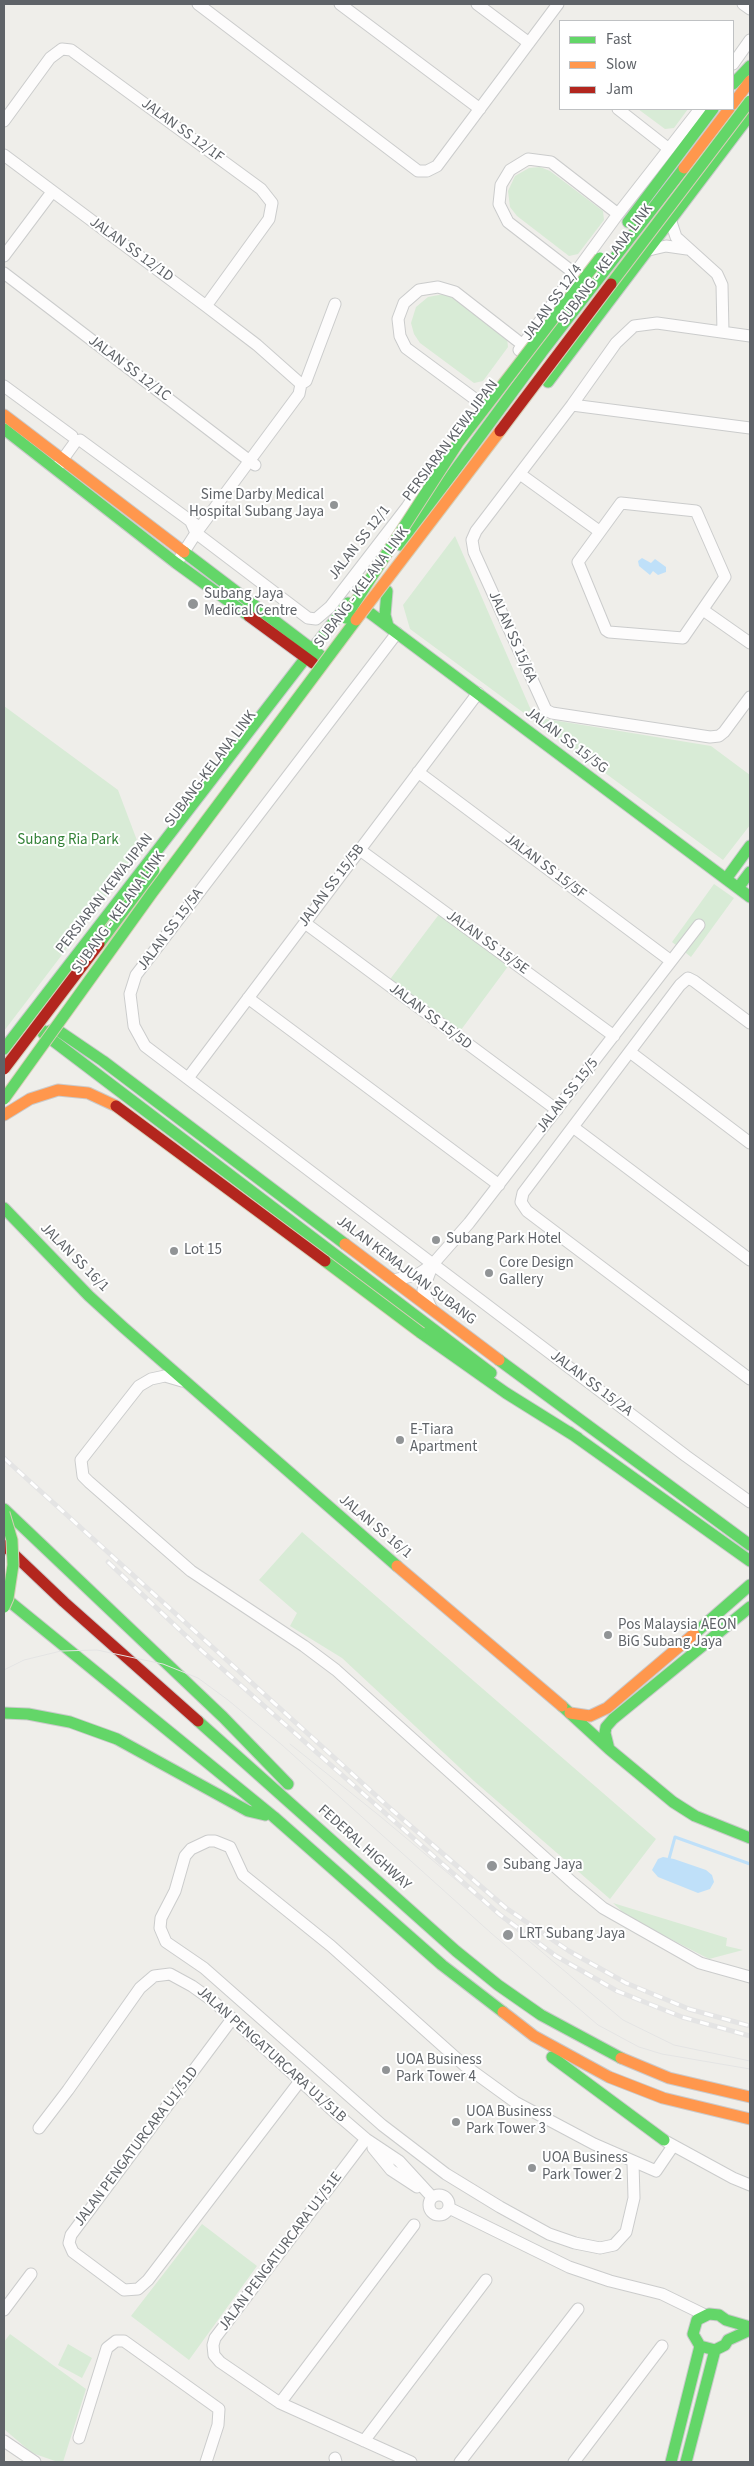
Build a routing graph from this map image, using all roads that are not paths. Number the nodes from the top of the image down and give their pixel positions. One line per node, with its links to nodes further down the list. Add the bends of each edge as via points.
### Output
1 (198, 4): 15 (street, via 418,172 437,166)
2 (340, 4): 15 (street)
3 (478, 4): 8 (street)
4 (558, 4): 8 (street)
5 (743, 4): 6 (street)
6 (750, 9)
7 (750, 40): 9 (street)
8 (529, 43): 15 (street)
9 (734, 63)
10 (750, 66): 12 (main road)
11 (750, 81): 14 (main road)
12 (734, 85)
13 (750, 101): 91 (main road, SUBANG - KELANA LINK, bridge, via 287,712)
14 (734, 103)
15 (480, 109)
16 (619, 110): 23 (street)
17 (699, 110): 23 (street, JALAN SS 12/4)
18 (712, 110): 58 (main road, bridge, via 458,443)
19 (716, 110): 41 (main road, PERSIARAN KEWAJIPAN)
20 (728, 110): 58 (main road, SUBANG - KELANA LINK, bridge)
21 (750, 115): 27 (main road)
22 (4, 121): 34 (street, JALAN SS 12/1F, via 50,58 62,49 71,50 261,189 272,203 269,219)
23 (669, 149): 26 (street, JALAN SS 12/4)
24 (4, 155): 25 (street, JALAN SS 12/1D)
25 (52, 192): 30 (street); 34 (street, JALAN SS 12/1D)
26 (618, 214): 32 (street, JALAN SS 12/4); 32 (street, via 552,162 528,159 510,170 501,185 499,204 508,222)
27 (671, 222): 28 (street, via 676,237); 29 (main road)
28 (687, 249): 29 (street, via 666,246); 35 (street, via 717,274 722,285)
29 (649, 250): 56 (main road)
30 (4, 256)
31 (4, 273): 48 (street, JALAN SS 12/1C)
32 (574, 273): 37 (street, JALAN SS 12/4)
33 (335, 304): 38 (street)
34 (206, 306): 38 (street, JALAN SS 12/1D, via 276,356)
35 (723, 332): 36 (street); 43 (street, via 656,324 634,326 616,343)
36 (750, 336)
37 (523, 345): 40 (street, JALAN SS 12/4); 42 (street, via 455,292 438,287 419,290 404,303 398,319 400,336 406,348)
38 (303, 382): 48 (street, via 299,394)
39 (4, 386): 47 (street)
40 (490, 387): 41 (street); 42 (street, JALAN SS 12/4)
41 (503, 396): 62 (main road, PERSIARAN KEWAJIPAN)
42 (479, 402): 51 (street, JALAN SS 12/4)
43 (572, 405): 45 (street); 50 (street)
44 (4, 416): 49 (main road)
45 (750, 428)
46 (4, 429): 49 (main road)
47 (72, 436)
48 (252, 463): 53 (street)
49 (59, 465): 53 (street, via 80,440); 54 (main road); 55 (main road)
50 (520, 474): 52 (street); 68 (street, JALAN SS 15/6A, via 472,540 474,552 546,710 710,737 724,732)
51 (410, 501): 53 (street, JALAN SS 12/1, via 330,607 316,619 308,618)
52 (599, 531): 59 (street, via 621,504 696,511 725,578); 59 (street, via 578,562 606,630 683,638)
53 (197, 532): 54 (street)
54 (184, 552): 55 (street); 63 (main road)
55 (176, 563): 65 (main road)
56 (403, 570): 57 (main road); 66 (main road, via 388,584)
57 (387, 591): 60 (main road); 61 (main road, via 385,615)
58 (352, 607): 88 (main road, SUBANG-KELANA LINK, bridge)
59 (703, 610): 64 (street)
60 (370, 613): 61 (main road, JALAN SS 15/5G); 66 (main road)
61 (392, 629): 67 (main road, JALAN SS 15/5G); 89 (street, JALAN SS 15/5A, via 136,975 130,994 134,1026 145,1046)
62 (326, 632): 63 (main road, via 312,638); 65 (main road, PERSIARAN KEWAJIPAN)
63 (292, 633): 65 (main road)
64 (750, 643)
65 (310, 654): 66 (main road); 79 (main road, PERSIARAN KEWAJIPAN)
66 (325, 670): 81 (main road)
67 (478, 694): 69 (street, JALAN SS 15/5B); 73 (main road, JALAN SS 15/5G)
68 (750, 697)
69 (418, 772): 71 (street, JALAN SS 15/5B); 78 (street, JALAN SS 15/5F)
70 (750, 846): 73 (main road)
71 (360, 850): 76 (street, JALAN SS 15/5B); 84 (street, JALAN SS 15/5E)
72 (750, 872): 74 (main road)
73 (726, 879): 74 (main road, JALAN SS 15/5G)
74 (738, 888): 75 (main road, JALAN SS 15/5G)
75 (750, 897)
76 (305, 923): 80 (street, JALAN SS 15/5B); 93 (street, JALAN SS 15/5D)
77 (699, 925): 78 (street, JALAN SS 15/5)
78 (671, 961): 84 (street, JALAN SS 15/5)
79 (46, 996): 83 (main road, via 41,1017); 85 (main road, PERSIARAN KEWAJIPAN)
80 (248, 998): 89 (street, JALAN SS 15/5B); 98 (street)
81 (70, 999): 83 (main road); 86 (main road, via 68,1022)
82 (750, 1023): 87 (street, via 688,978)
83 (43, 1034): 86 (main road, JALAN KEMAJUAN SUBANG, via 56,1028); 90 (main road); 92 (main road, JALAN KEMAJUAN SUBANG)
84 (614, 1036): 93 (street, JALAN SS 15/5)
85 (4, 1049)
86 (88, 1050): 102 (main road, JALAN KEMAJUAN SUBANG)
87 (630, 1052): 95 (street); 97 (street)
88 (4, 1069)
89 (188, 1078): 101 (street, JALAN SS 15/5A)
90 (4, 1088)
91 (4, 1099)
92 (142, 1108): 96 (main road); 106 (main road, JALAN KEMAJUAN SUBANG)
93 (556, 1110): 98 (street, JALAN SS 15/5)
94 (4, 1115): 106 (main road, bridge, via 30,1098 58,1090 101,1097 506,1393)
95 (573, 1126): 100 (street); 104 (street, via 523,1193 521,1202 527,1211)
96 (127, 1128)
97 (750, 1143)
98 (499, 1185): 101 (street, JALAN SS 15/5)
99 (4, 1208): 105 (main road, JALAN SS 16/1, via 89,1296)
100 (750, 1260)
101 (433, 1264): 102 (street, JALAN SS 15/5, via 417,1274); 103 (street, JALAN SS 15/5, via 423,1290); 107 (street, JALAN SS 15/2A)
102 (393, 1280): 103 (main road, JALAN KEMAJUAN SUBANG)
103 (431, 1308): 111 (main road, JALAN KEMAJUAN SUBANG)
104 (750, 1379)
105 (186, 1382): 120 (main road, JALAN SS 16/1); 125 (street, via 164,1376 138,1386 81,1460 83,1476 191,1571 336,1670 603,1908 700,1963)
106 (578, 1438): 112 (main road, JALAN KEMAJUAN SUBANG)
107 (750, 1502)
108 (4, 1509): 123 (main road, via 223,1717 309,1806)
109 (4, 1514): 117 (main road, bridge, via 12,1540 13,1565)
110 (4, 1545): 123 (main road, FEDERAL HIGHWAY)
111 (750, 1545)
112 (734, 1550): 113 (main road, JALAN KEMAJUAN SUBANG); 114 (main road)
113 (750, 1561)
114 (750, 1572)
115 (750, 1585): 120 (main road, via 607,1708 590,1716)
116 (4, 1597): 122 (main road)
117 (4, 1607)
118 (750, 1607): 121 (main road, via 606,1727)
119 (4, 1713): 122 (main road, via 70,1722 116,1738 248,1811)
120 (570, 1713): 121 (main road, JALAN SS 16/1)
121 (609, 1749): 124 (main road, JALAN SS 16/1, via 673,1802 696,1816)
122 (274, 1817): 127 (main road, via 442,1965)
123 (317, 1826): 129 (main road, FEDERAL HIGHWAY, via 456,1951 541,2015 616,2056 669,2078)
124 (750, 1838)
125 (750, 1977)
126 (232, 2019): 128 (street, JALAN PENGATURCARA U1/51B); 128 (street, JALAN PENGATURCARA U1/51D, via 71,2235 69,2242 73,2252 124,2290 138,2290); 131 (street, JALAN PENGATURCARA U1/51B, via 192,1986 170,1974 154,1976 140,1988)
127 (534, 2036): 130 (main road, via 609,2076 663,2098); 133 (main road, via 558,2063)
128 (300, 2081): 132 (street, JALAN PENGATURCARA U1/51B)
129 (750, 2097)
130 (750, 2119)
131 (39, 2128)
132 (366, 2139): 138 (street, JALAN PENGATURCARA U1/51B, via 399,2161 432,2197 444,2196 448,2208); 152 (street, JALAN PENGATURCARA U1/51E, via 215,2338 214,2355 220,2362)
133 (669, 2143): 134 (street, via 656,2171); 135 (street)
134 (633, 2162): 137 (street, via 634,2198 626,2232 614,2245 600,2248 585,2246); 137 (street, via 524,2107 486,2083 331,1946 243,1875 230,1847 215,1841 191,1848 161,1918 160,1928 166,1942 220,1982 423,2158 500,2208)
135 (750, 2185)
136 (414, 2225): 152 (street)
137 (549, 2234): 138 (street)
138 (540, 2254): 141 (street, via 610,2281 662,2294)
139 (31, 2274): 143 (street)
140 (486, 2280): 155 (street)
141 (679, 2303): 144 (street); 146 (street)
142 (578, 2309): 159 (street)
143 (4, 2310)
144 (705, 2315): 145 (main road, via 718,2315); 146 (main road, via 697,2320)
145 (726, 2320): 147 (main road); 148 (main road, via 730,2329)
146 (694, 2329): 150 (main road)
147 (750, 2329): 148 (main road)
148 (728, 2340): 151 (main road)
149 (662, 2346): 160 (street)
150 (700, 2346): 151 (main road); 161 (main road)
151 (715, 2350): 162 (main road)
152 (280, 2403): 155 (street, JALAN PENGATURCARA U1/51E)
153 (79, 2438): 157 (street, via 108,2348 116,2341 124,2341 220,2408)
154 (4, 2441): 156 (street)
155 (364, 2441): 158 (street, JALAN PENGATURCARA U1/51E)
156 (35, 2462)
157 (206, 2462)
158 (410, 2462)
159 (460, 2462)
160 (574, 2462)
161 (671, 2462)
162 (686, 2462)

